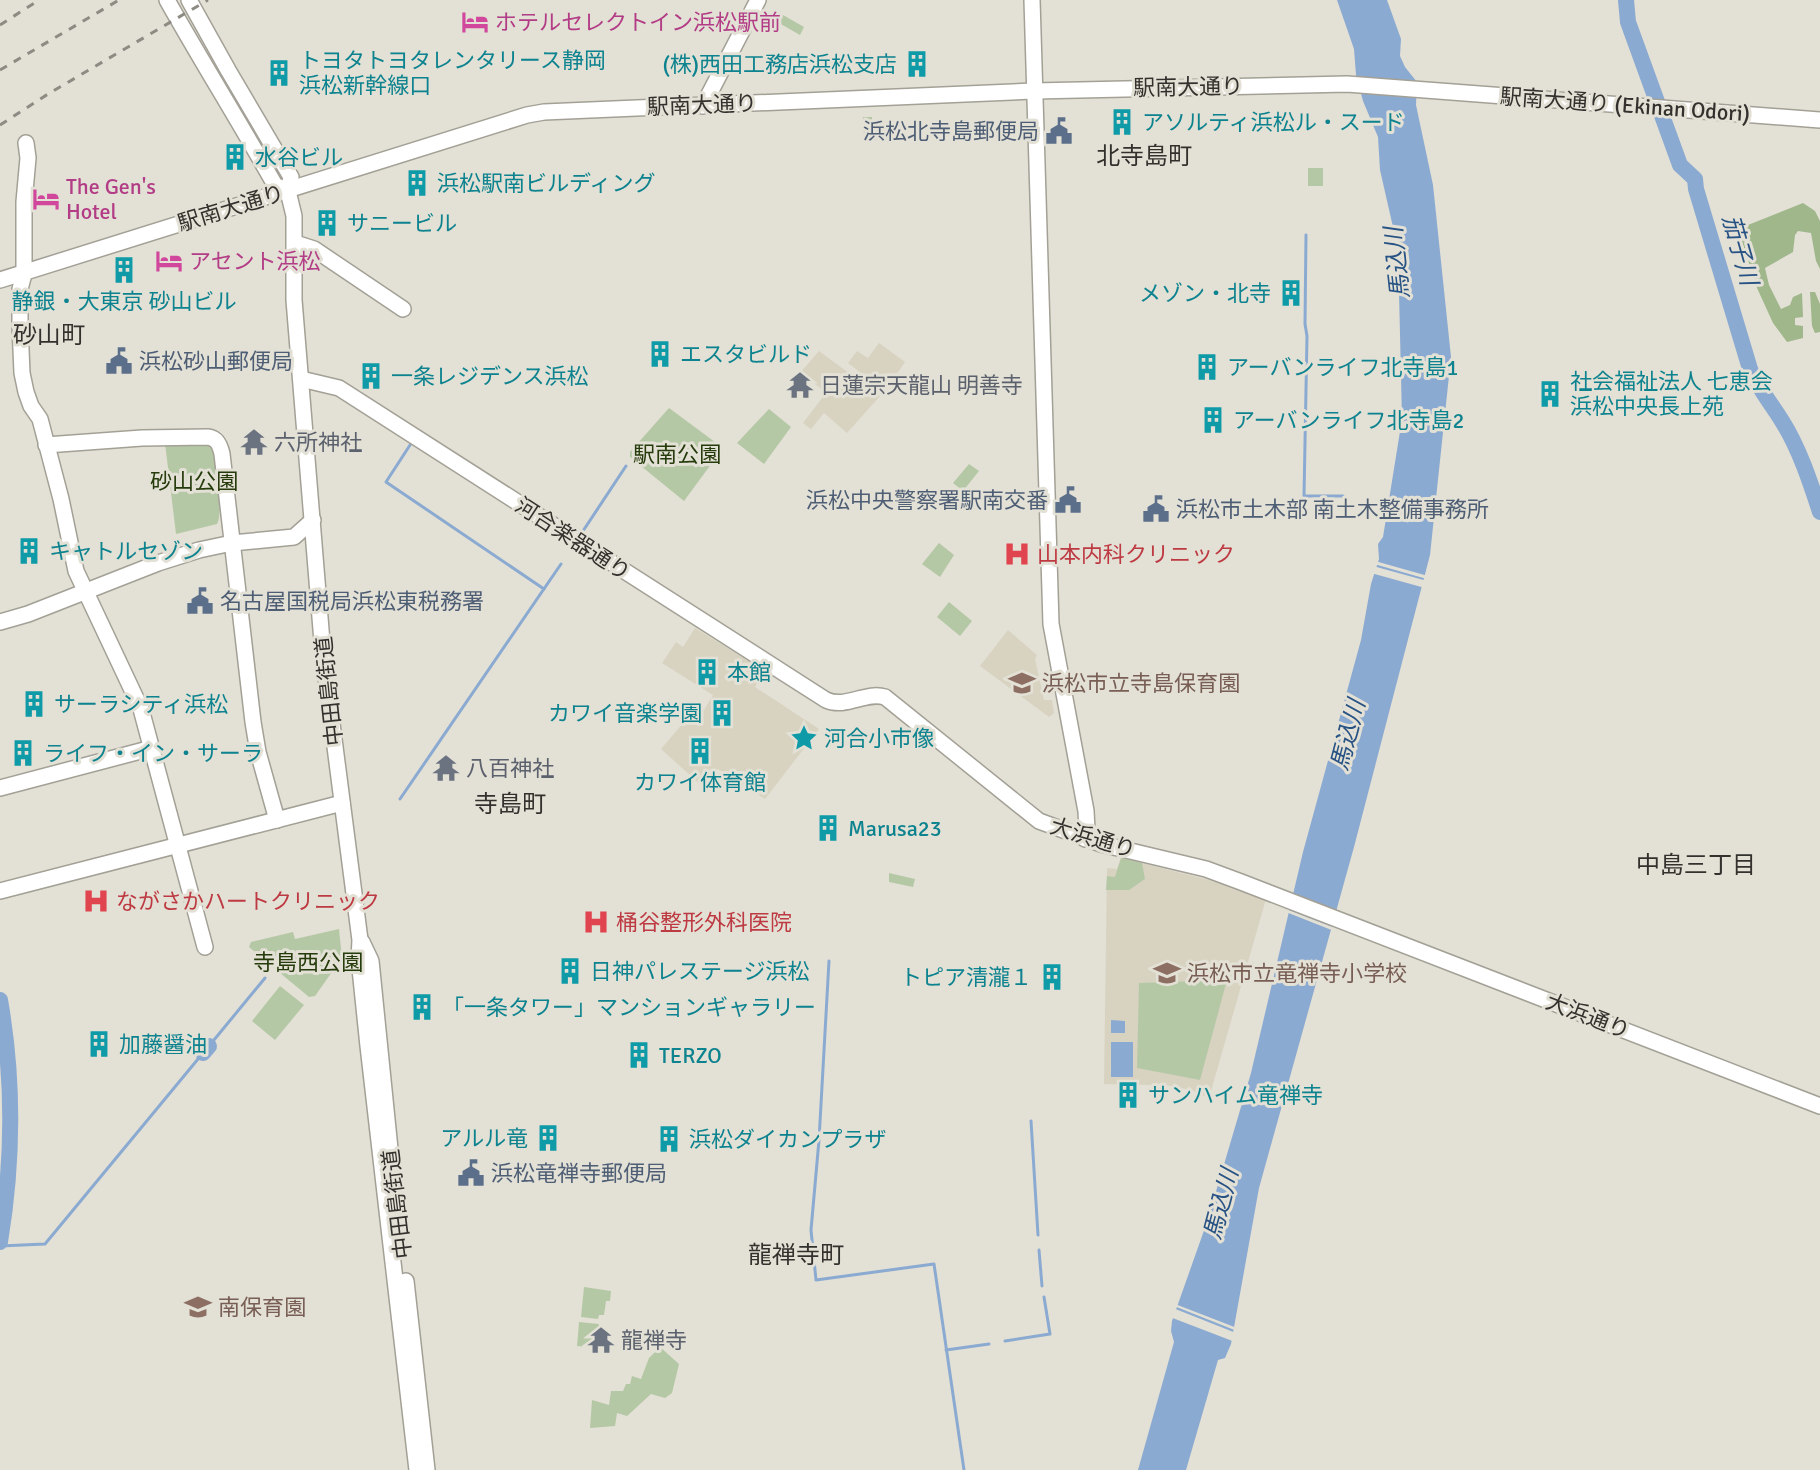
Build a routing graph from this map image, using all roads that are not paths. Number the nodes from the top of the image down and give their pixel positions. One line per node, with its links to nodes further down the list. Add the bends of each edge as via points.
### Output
1 (167, 0): 10 (street, via 275,185)
2 (189, 0): 10 (street, 中田島街道, via 291,177)
3 (758, 0): 7 (street)
4 (1032, 0): 6 (street)
5 (1430, 90): 6 (street, 駅南大通り, via 1347,84); 8 (street, 駅南大通り (Ekinan Odori))
6 (1034, 91): 7 (street, 駅南大通り); 28 (street, via 1051,624 1086,811)
7 (703, 106): 10 (street, 駅南大通り, via 534,114)
8 (1820, 120)
9 (26, 143): 12 (street)
10 (288, 191): 11 (street, 中田島街道); 12 (street, 駅南大通り)
11 (295, 243): 14 (street, via 314,249); 15 (street, 中田島街道, via 294,300)
12 (24, 274): 13 (street, 駅南大通り); 16 (street, via 20,289 22,373)
13 (0, 280)
14 (403, 309)
15 (300, 379): 17 (street, 中田島街道); 23 (street, 河合楽器通り, via 339,388 826,700)
16 (46, 445): 19 (street, via 213,438 222,454); 21 (street, via 76,571)
17 (313, 520): 18 (street); 20 (street, 中田島街道)
18 (294, 537): 19 (street); 20 (street)
19 (232, 543): 21 (street, via 166,560); 27 (street, via 256,742)
20 (315, 553): 26 (street, 中田島街道)
21 (86, 592): 22 (street); 24 (street, via 128,678)
22 (0, 622)
23 (844, 703): 28 (street, 大浜通り, via 885,697 1039,821)
24 (152, 748): 25 (street); 29 (street)
25 (0, 788)
26 (342, 803): 27 (street); 31 (street, 中田島街道)
27 (277, 820): 29 (street)
28 (1085, 839): 33 (street, 大浜通り, via 1206,869)
29 (178, 845): 30 (street); 32 (street)
30 (0, 891)
31 (360, 940): 34 (street, 中田島街道, via 368,1046); 35 (street, 中田島街道, via 370,961)
32 (205, 948)
33 (1820, 1106)
34 (417, 1470)
35 (428, 1470)

